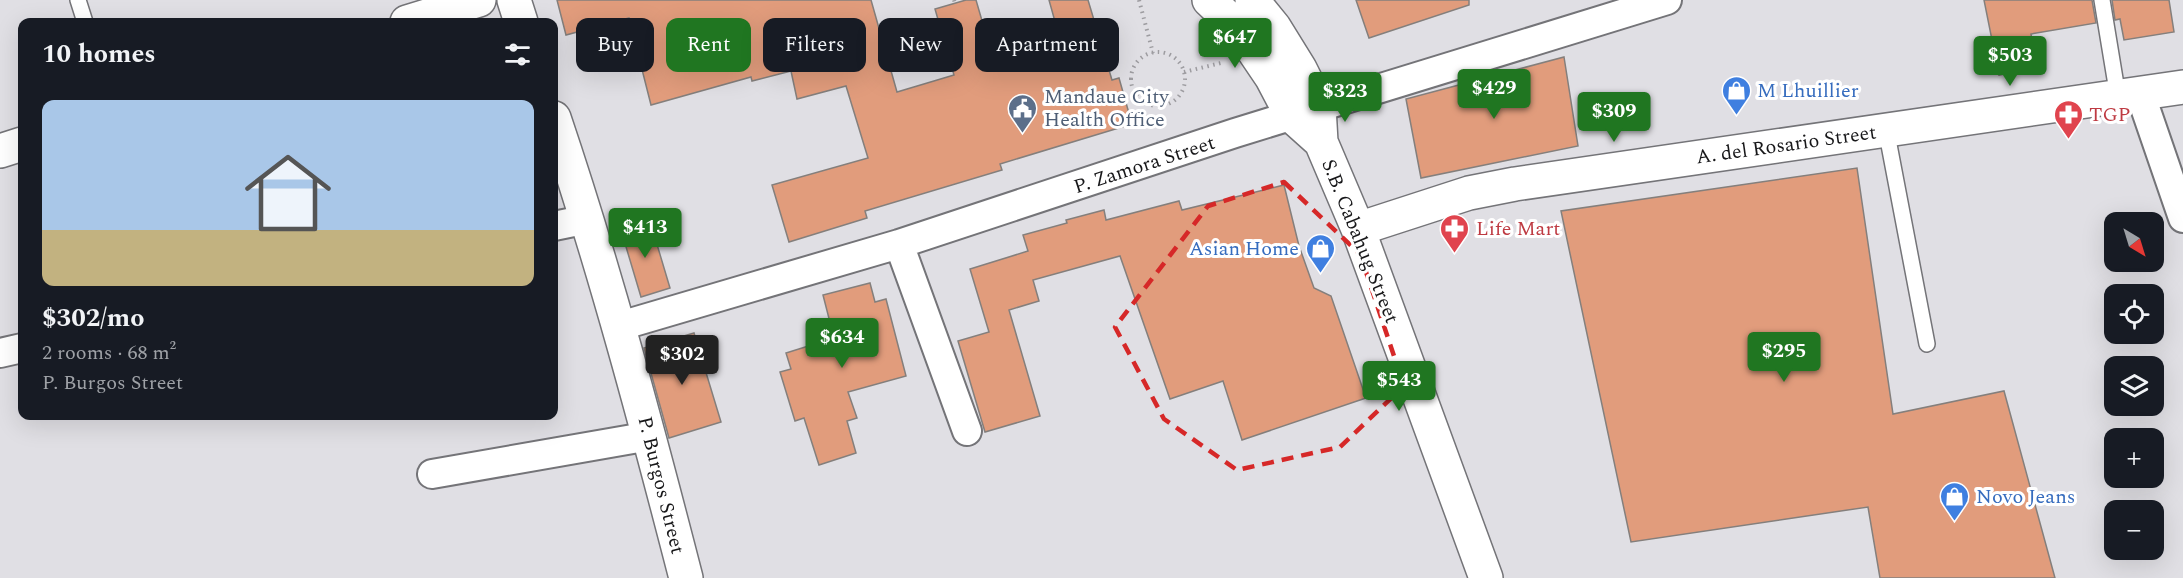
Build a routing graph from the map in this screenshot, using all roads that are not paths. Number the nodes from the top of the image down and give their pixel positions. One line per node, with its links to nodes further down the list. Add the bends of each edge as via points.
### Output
1 (78, 0): 8 (lane)
2 (479, 0): 9 (street)
3 (514, 0): 10 (street)
4 (1209, 0): 13 (street, S.B. Cabahug Street)
5 (1252, 0): 13 (street, S.B. Cabahug Street, via 1300,69)
6 (1667, 0): 13 (street, P. Zamora Street)
7 (2102, 0): 12 (lane)
8 (84, 18)
9 (420, 18)
10 (520, 18)
11 (2183, 87): 12 (street, A. del Rosario Street)
12 (2129, 95): 14 (street, A. del Rosario Street); 18 (street)
13 (1305, 112): 21 (street, S.B. Cabahug Street); 22 (street, P. Zamora Street)
14 (1886, 129): 21 (street, A. del Rosario Street, via 1515,184 1469,193); 24 (lane)
15 (558, 130): 19 (street, P. Burgos Street)
16 (18, 145): 17 (street)
17 (0, 151)
18 (2183, 218)
19 (588, 219): 20 (street); 23 (street, P. Burgos Street)
20 (558, 225)
21 (1358, 229): 31 (street, S.B. Cabahug Street)
22 (899, 244): 23 (street, P. Zamora Street); 27 (street)
23 (620, 326): 28 (street, P. Burgos Street)
24 (1927, 344)
25 (18, 349): 26 (street)
26 (0, 353)
27 (966, 431)
28 (650, 436): 29 (street); 30 (street, P. Burgos Street)
29 (432, 474)
30 (686, 578)
31 (1486, 578)

